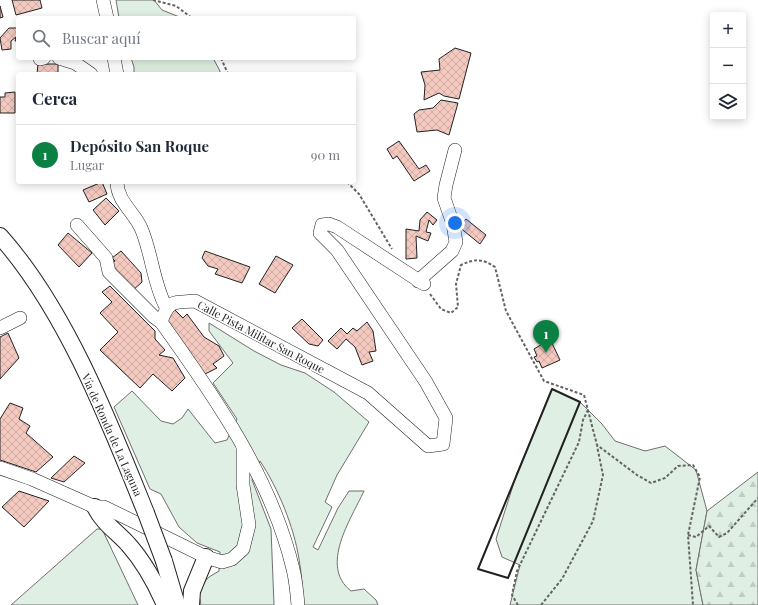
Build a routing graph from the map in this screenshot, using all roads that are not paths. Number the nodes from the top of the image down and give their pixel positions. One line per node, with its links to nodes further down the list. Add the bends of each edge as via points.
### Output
1 (103, 0): 2 (street)
2 (107, 16)
3 (65, 60): 5 (street)
4 (114, 60): 6 (street)
5 (88, 72)
6 (117, 72)
7 (455, 150): 11 (street, Calle Pista Militar San Roque, via 444,198 456,242 452,251 421,283 337,227 322,225 320,233 337,250 426,382 446,418 443,444 428,446 368,394 195,301 172,303)
8 (118, 184): 11 (street, via 124,205 141,228 160,295)
9 (77, 225): 13 (street, via 106,258 109,272)
10 (0, 236): 20 (main road, Vía de Ronda de La Laguna, bridge, via 35,280 65,332 105,414 146,513)
11 (166, 307): 13 (street)
12 (20, 318): 14 (street)
13 (161, 322): 15 (street, via 201,377)
14 (0, 328)
15 (243, 444): 18 (street, via 243,485 249,525 244,549 232,559 222,562); 22 (street, via 285,540 294,570)
16 (0, 468): 17 (street)
17 (95, 507): 18 (street, via 104,507); 19 (main road, via 101,518 128,544 144,566)
18 (206, 557): 21 (main road, via 192,591)
19 (165, 605)
20 (177, 605)
21 (191, 605)
22 (298, 605)

